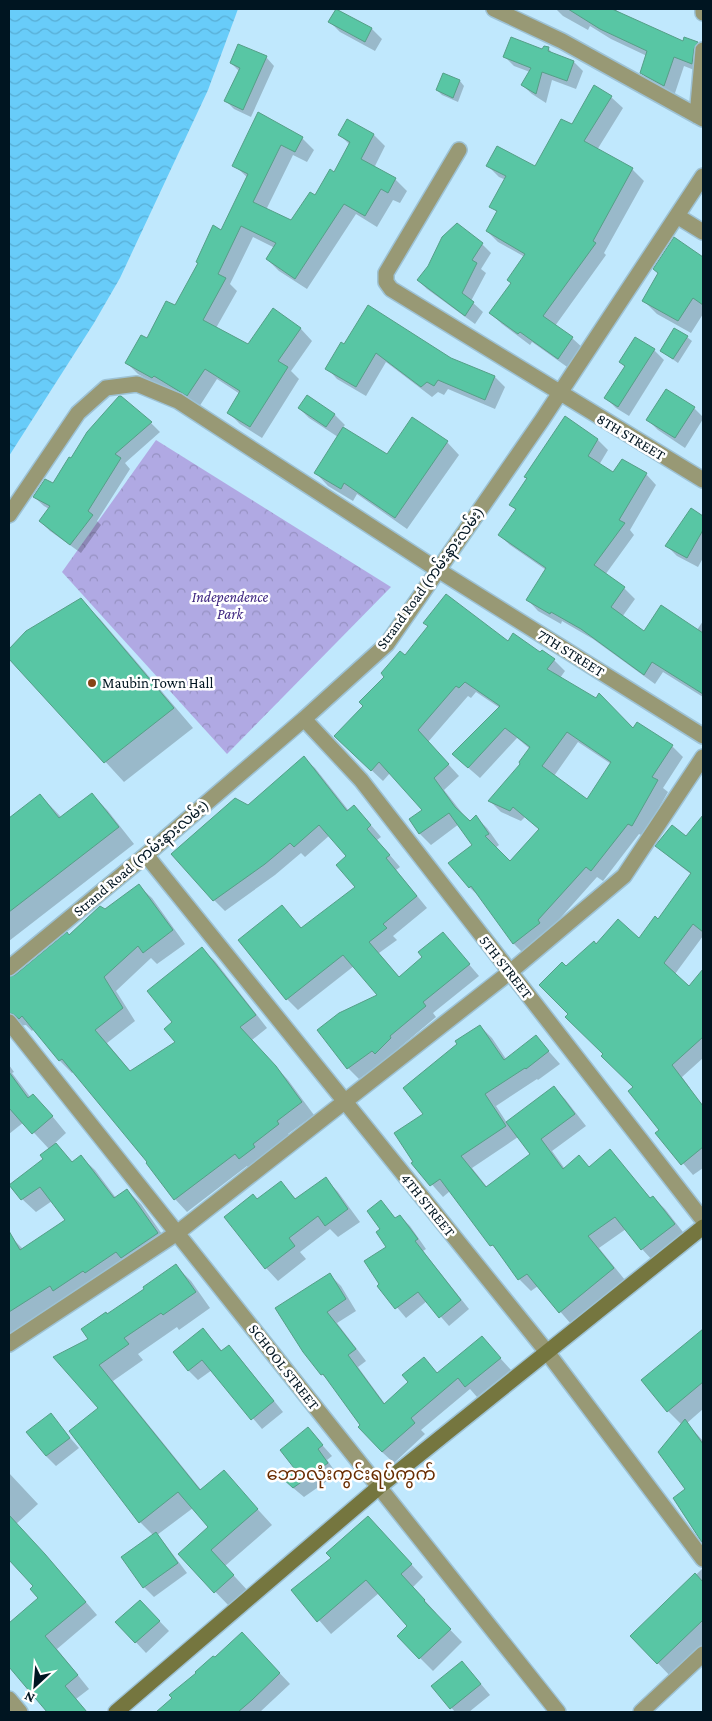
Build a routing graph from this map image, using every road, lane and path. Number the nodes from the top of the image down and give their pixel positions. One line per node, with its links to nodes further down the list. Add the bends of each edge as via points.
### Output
1 (494, 9): 5 (street, via 562,41)
2 (702, 9): 3 (street)
3 (703, 13)
4 (703, 50): 5 (street)
5 (700, 117)
6 (459, 150): 10 (street, 8TH STREET, via 386,273 386,282 391,289)
7 (703, 176): 8 (street, Strand Road (ကမ်းနားလမ်း))
8 (677, 216): 9 (street); 10 (street, Strand Road (ကမ်းနားလမ်း))
9 (703, 232)
10 (560, 393): 11 (street, 8TH STREET); 13 (street, Strand Road (ကမ်းနားလမ်း))
11 (703, 480)
12 (9, 515): 13 (street, 7TH STREET, via 78,413 106,388 137,384 178,401)
13 (438, 570): 14 (street, Strand Road (ကမ်းနားလမ်း), via 387,644); 15 (street, 7TH STREET)
14 (304, 719): 17 (street, Strand Road (ကမ်းနားလမ်း)); 19 (street, 5TH STREET, via 361,780)
15 (703, 736)
16 (703, 757): 19 (street, via 624,876)
17 (146, 856): 18 (street, Strand Road (ကမ်းနားလမ်း)); 21 (street, 4TH STREET)
18 (9, 968)
19 (510, 972): 21 (street); 22 (street, 5TH STREET)
20 (9, 1022): 24 (street, SCHOOL STREET)
21 (345, 1102): 24 (street); 26 (street, 4TH STREET)
22 (703, 1220)
23 (703, 1227): 26 (main road)
24 (177, 1233): 25 (street); 27 (street, SCHOOL STREET)
25 (9, 1344)
26 (547, 1352): 27 (main road); 28 (street, 4TH STREET)
27 (379, 1487): 32 (main road); 33 (street, SCHOOL STREET)
28 (703, 1560)
29 (703, 1654): 34 (street)
30 (9, 1699): 31 (street)
31 (20, 1712)
32 (116, 1712)
33 (558, 1712)
34 (641, 1712)

